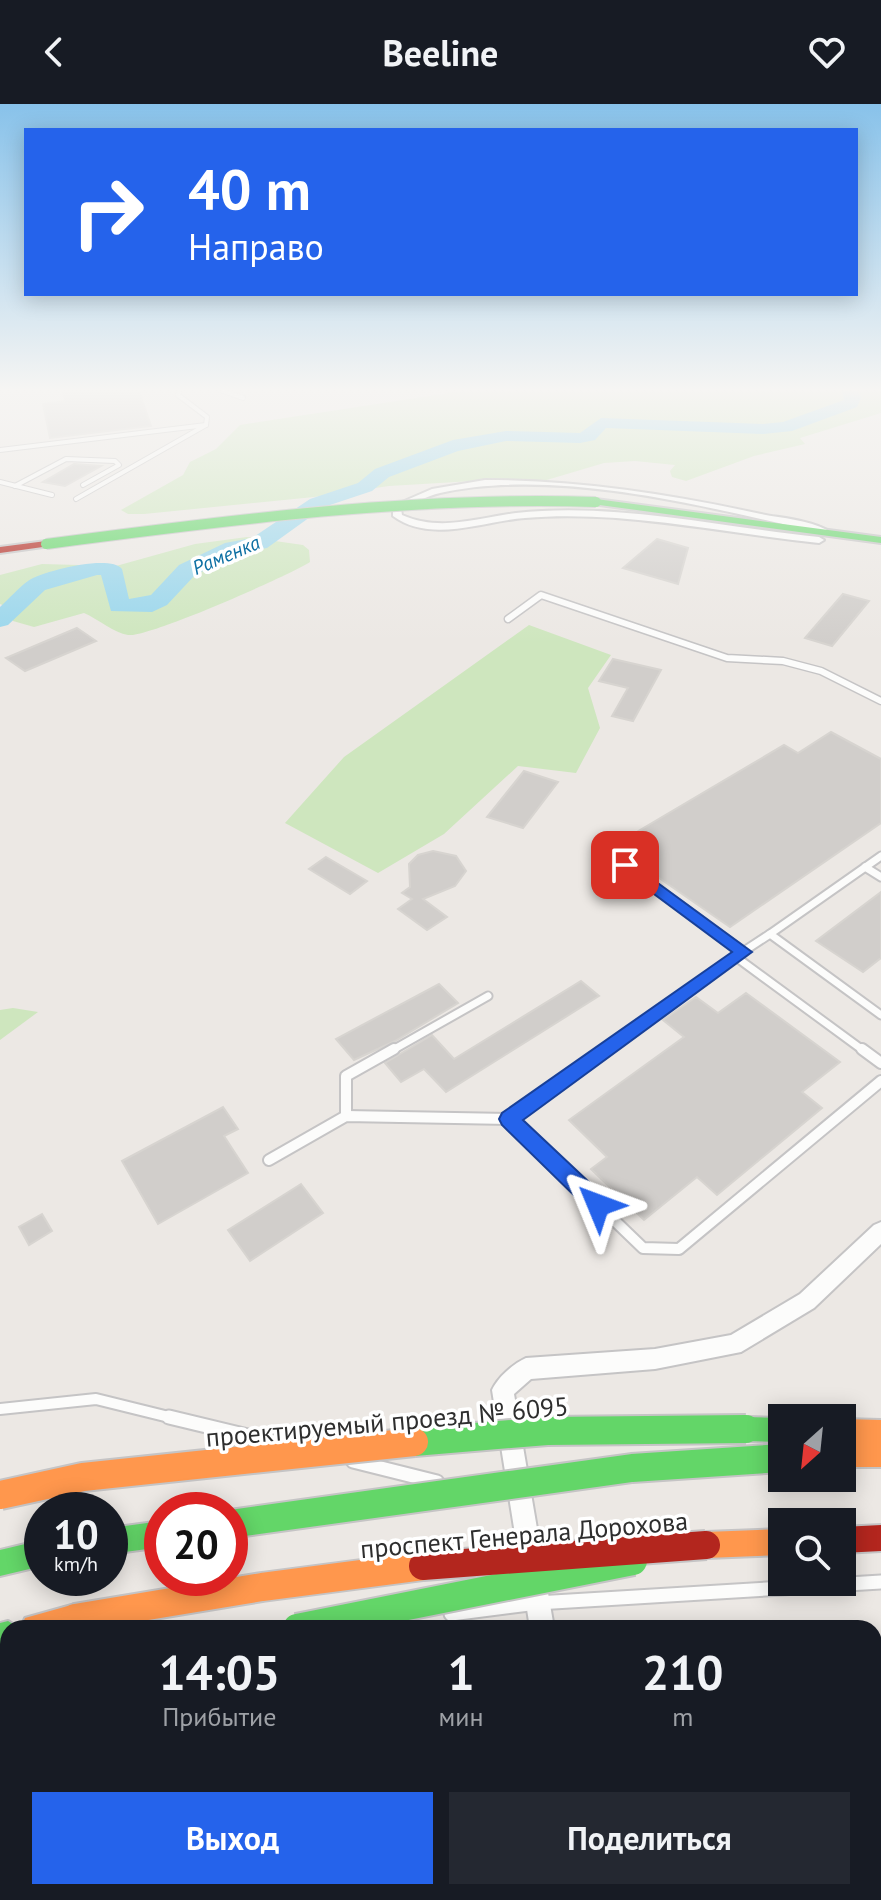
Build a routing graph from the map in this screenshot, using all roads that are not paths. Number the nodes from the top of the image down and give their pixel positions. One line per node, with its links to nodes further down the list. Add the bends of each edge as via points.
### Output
1 (36, 475): 6 (lane)
2 (101, 475): 5 (lane)
3 (118, 475): 8 (lane)
4 (0, 482): 6 (lane)
5 (83, 485)
6 (15, 486): 7 (lane)
7 (52, 495)
8 (76, 499)
9 (822, 535): 9 (street, via 678,499 577,486 454,485 415,495 396,508 398,516 423,528 523,515 592,514); 10 (main road); 11 (main road, bridge, via 624,505 477,497 411,500); 12 (main road)
10 (881, 540)
11 (0, 550)
12 (881, 550)
13 (508, 619): 14 (lane, via 541,595 727,658 783,661 821,671)
14 (881, 701)
15 (881, 856): 16 (lane)
16 (865, 867): 17 (lane); 19 (lane)
17 (881, 877)
18 (602, 878): 20 (lane, via 625,865)
19 (770, 934): 20 (lane); 22 (lane)
20 (740, 955): 23 (lane); 26 (lane)
21 (488, 996): 25 (lane, via 346,1076)
22 (881, 1015)
23 (881, 1063)
24 (881, 1081): 26 (lane, via 679,1249 643,1248)
25 (346, 1116): 26 (lane); 27 (lane)
26 (509, 1119)
27 (269, 1160)
28 (881, 1231): 37 (street, via 807,1301 734,1345 655,1359 526,1369 503,1390)
29 (0, 1409): 37 (lane, via 74,1399 110,1402)
30 (768, 1430): 36 (main road, проектируемый проезд № 6095, bridge, via 547,1431 389,1444 83,1477)
31 (856, 1431): 32 (main road)
32 (881, 1432)
33 (856, 1454): 34 (main road)
34 (881, 1454)
35 (768, 1459): 38 (main road, проспект Генерала Дорохова, bridge, via 632,1468)
36 (0, 1495)
37 (521, 1503): 46 (street)
38 (248, 1521)
39 (881, 1538): 40 (main road)
40 (856, 1539)
41 (768, 1543): 42 (main road, проспект Генерала Дорохова)
42 (706, 1545): 47 (main road, проспект Генерала Дорохова, bridge, via 467,1560); 48 (main road, bridge)
43 (24, 1557): 44 (main road)
44 (0, 1563)
45 (881, 1582): 46 (lane)
46 (537, 1603): 49 (lane); 50 (street)
47 (67, 1620)
48 (341, 1620)
49 (419, 1620)
50 (540, 1620)

